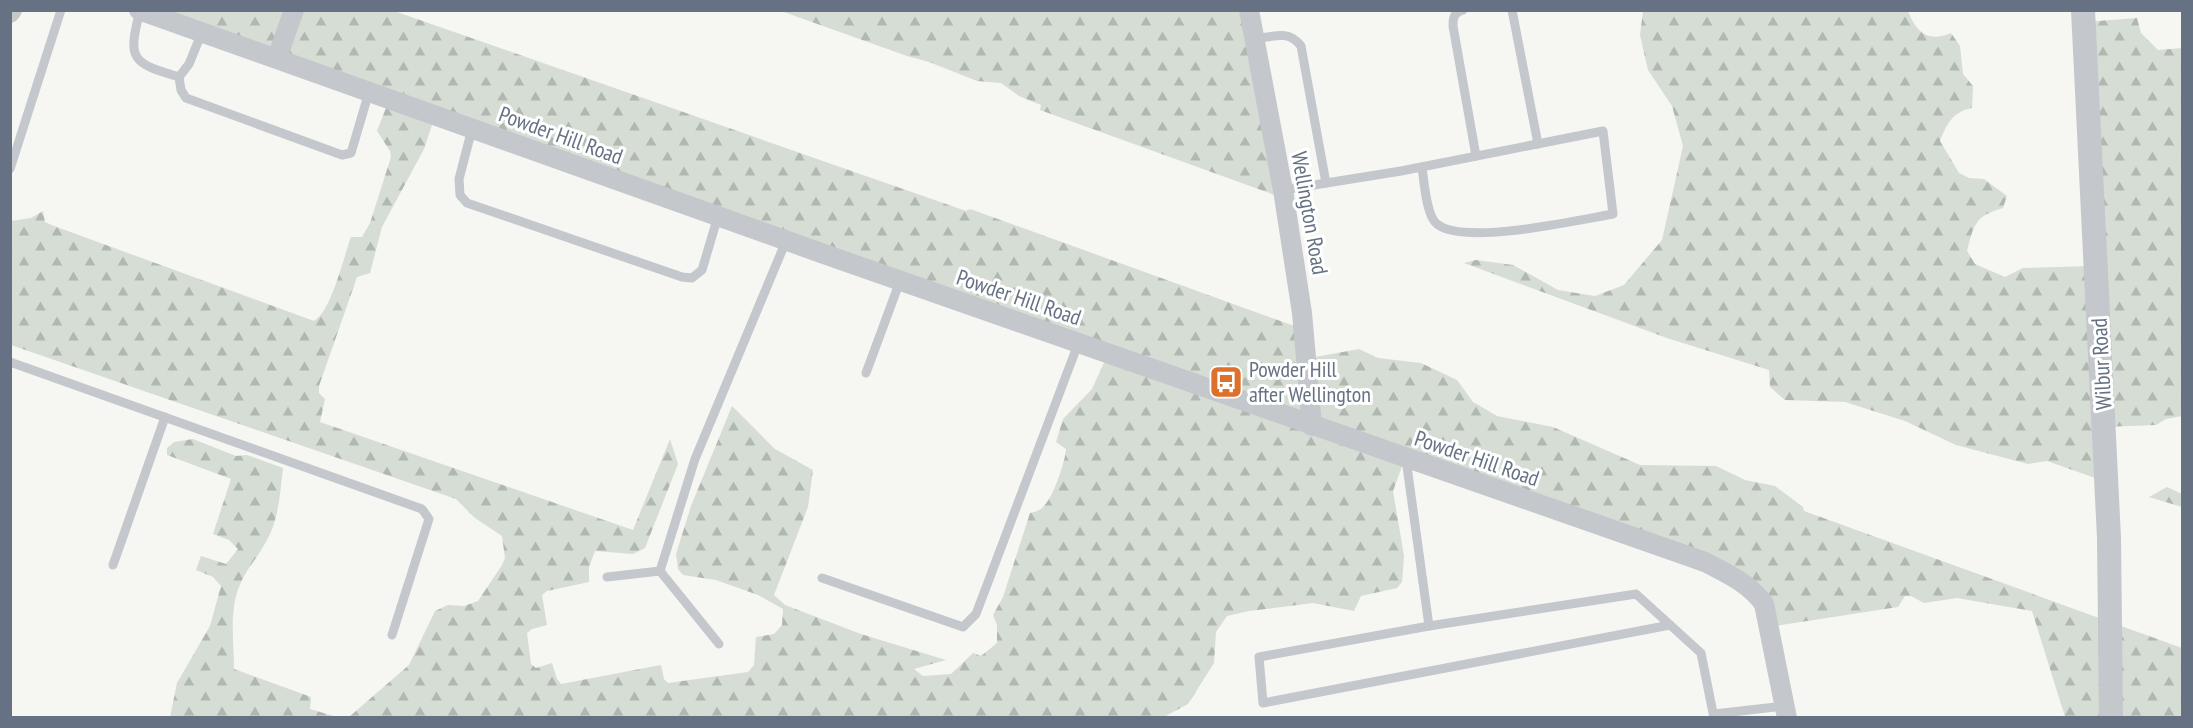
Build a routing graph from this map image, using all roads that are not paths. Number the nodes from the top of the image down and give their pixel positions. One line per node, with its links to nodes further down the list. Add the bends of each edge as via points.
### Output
1 (61, 10): 17 (lane)
2 (294, 10): 10 (street)
3 (1249, 10): 9 (street, Wellington Road)
4 (1463, 10): 15 (lane, via 1453,17 1453,26)
5 (1512, 10): 14 (lane)
6 (2083, 10): 40 (street, Wilbur Road, via 2108,514)
7 (140, 11): 8 (street, Powder Hill Road); 11 (lane, via 133,36 135,55 150,68)
8 (202, 32): 10 (street, Powder Hill Road); 11 (lane)
9 (1254, 39): 18 (lane, via 1288,35 1301,46); 19 (street, Wellington Road)
10 (277, 58): 12 (street, Powder Hill Road)
11 (179, 77): 12 (lane, via 186,98 347,155 351,153)
12 (369, 92): 13 (street, Powder Hill Road)
13 (472, 129): 20 (street, Powder Hill Road); 20 (lane, via 459,179 460,195 467,203 692,278 702,270)
14 (1538, 144): 15 (lane); 16 (lane, via 1604,131 1613,214 1506,232 1454,230 1435,223 1430,214)
15 (1476, 156): 16 (lane)
16 (1422, 167): 18 (lane)
17 (10, 169)
18 (1326, 183): 19 (lane)
19 (1283, 190): 27 (street, Wellington Road, via 1302,313)
20 (718, 216): 21 (street, Powder Hill Road)
21 (786, 241): 22 (street, Powder Hill Road); 30 (lane, via 695,459)
22 (900, 281): 23 (street, Powder Hill Road); 25 (lane)
23 (1078, 344): 27 (street, Powder Hill Road); 32 (lane, via 976,614 963,627)
24 (10, 362): 26 (lane)
25 (866, 373)
26 (165, 417): 29 (lane); 35 (lane, via 422,509 429,519)
27 (1312, 426): 28 (street, Powder Hill Road)
28 (1406, 459): 34 (lane); 37 (street, Powder Hill Road, via 1705,562 1735,577 1764,604)
29 (113, 565)
30 (660, 571): 31 (lane); 36 (lane)
31 (607, 577)
32 (822, 578)
33 (1670, 625): 34 (lane, via 1636,594); 34 (lane, via 1263,703 1259,657); 39 (lane, via 1701,653)
34 (1429, 626)
35 (392, 635)
36 (719, 644)
37 (1786, 712): 38 (lane)
38 (1743, 714): 39 (lane)
39 (1714, 716)
40 (2111, 717)

